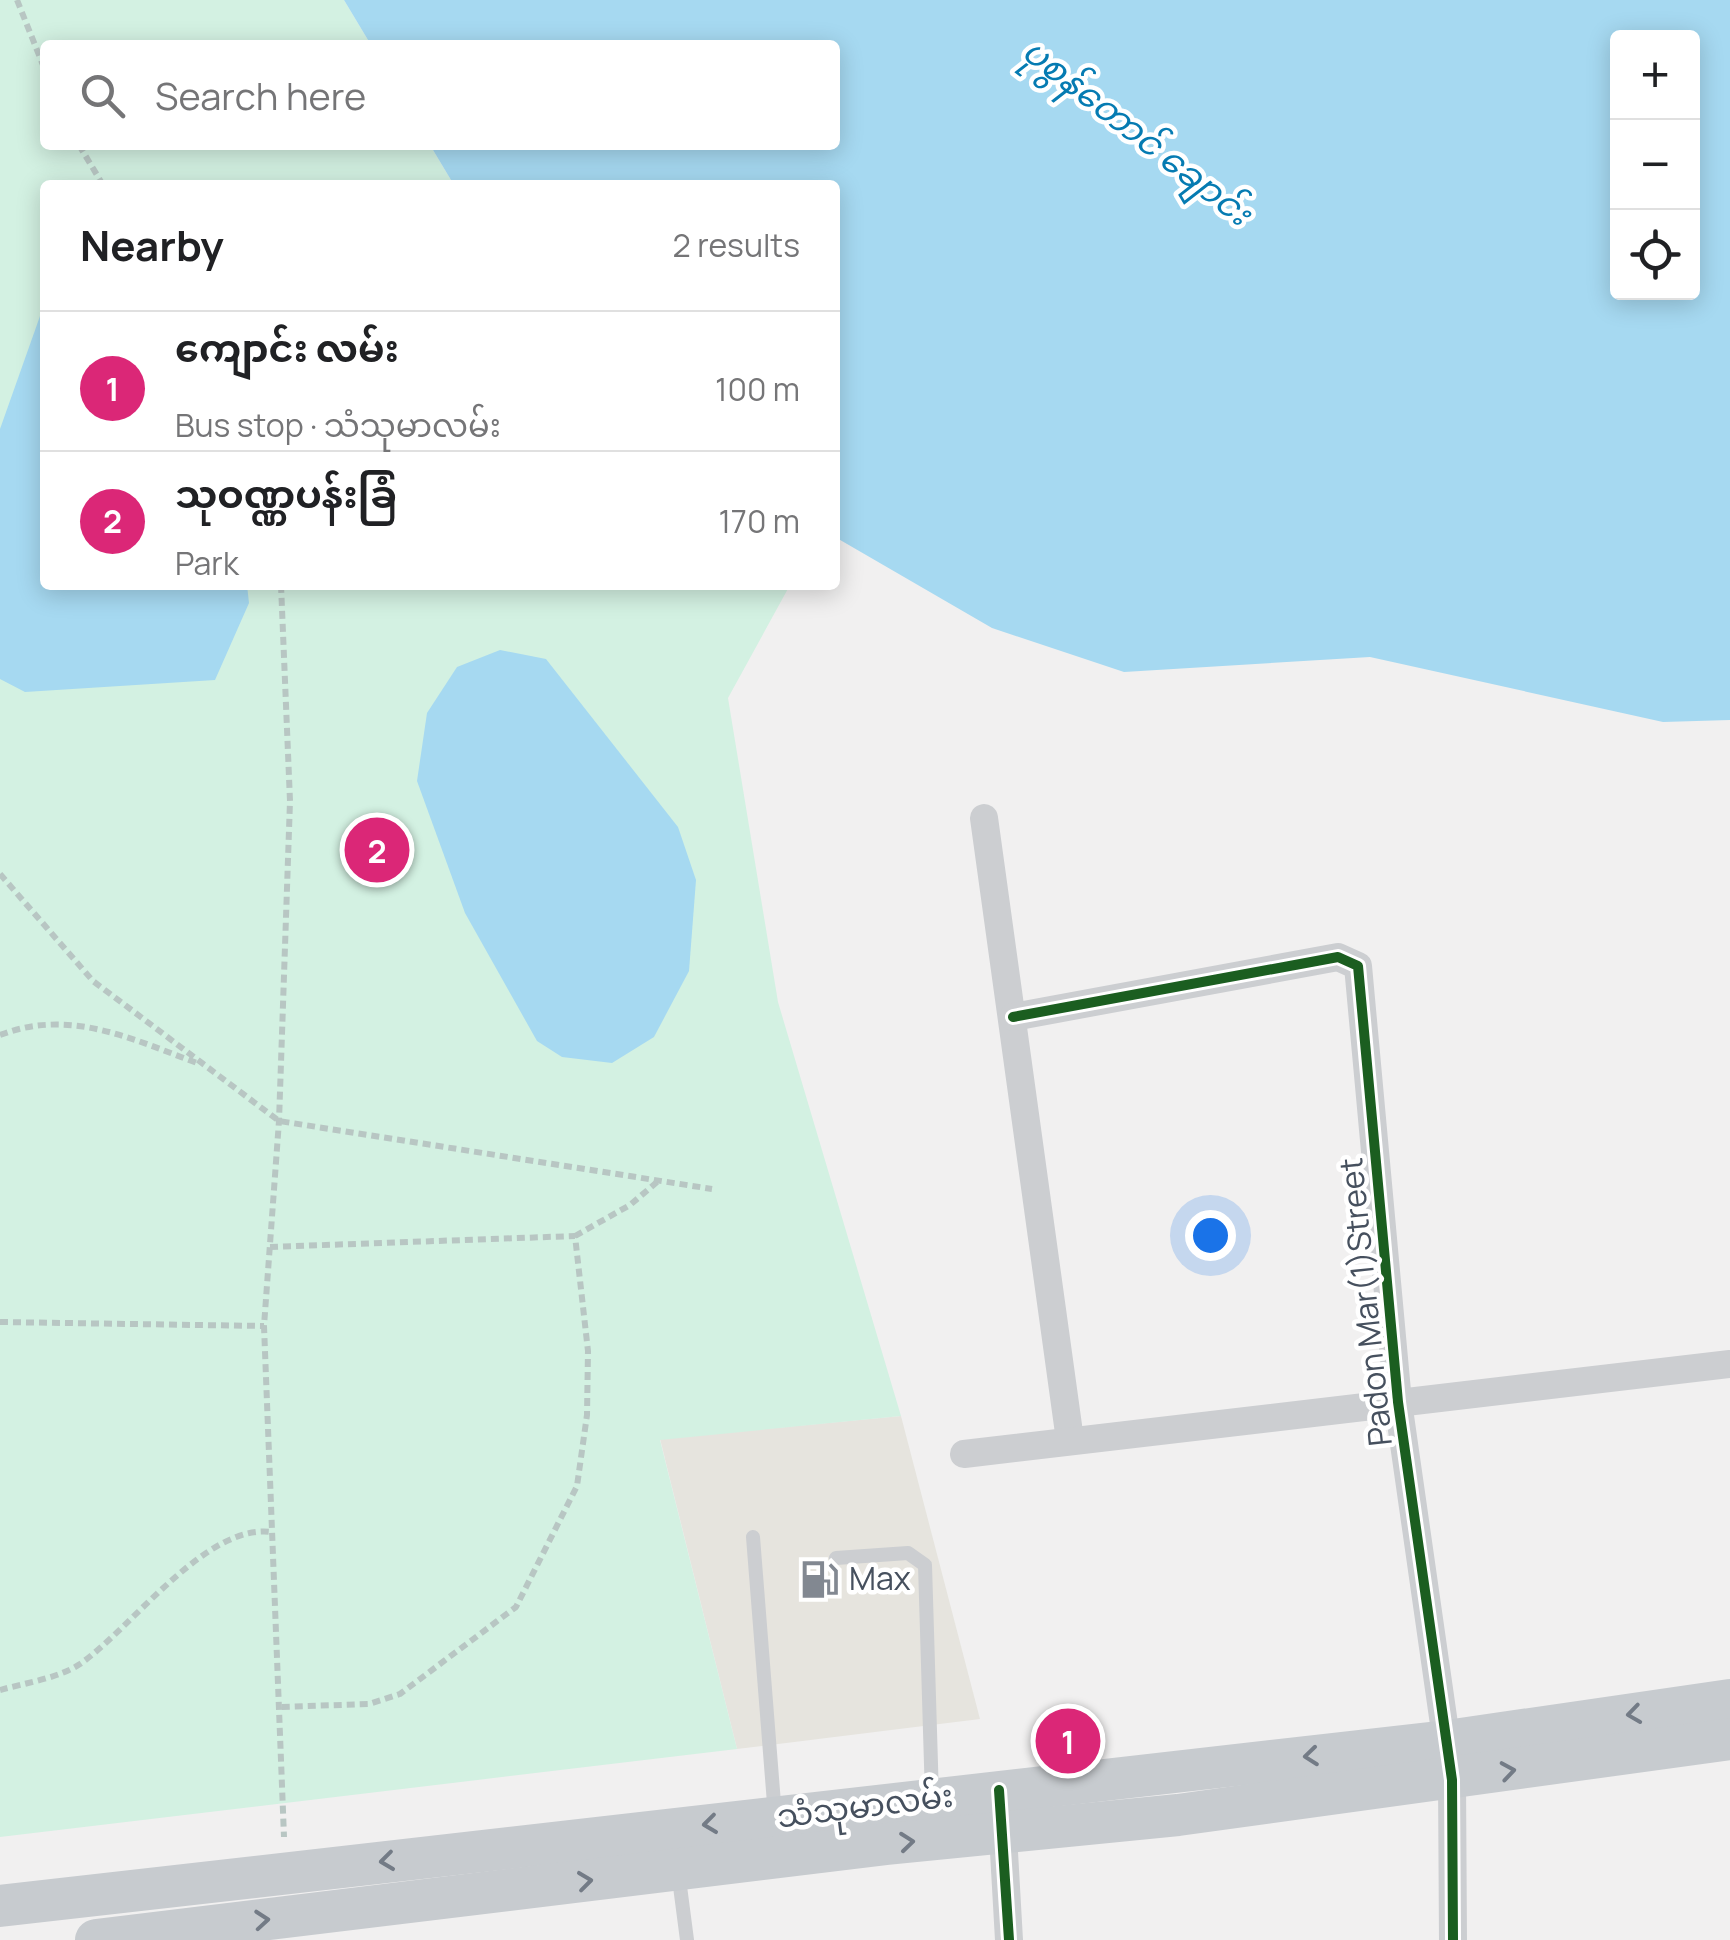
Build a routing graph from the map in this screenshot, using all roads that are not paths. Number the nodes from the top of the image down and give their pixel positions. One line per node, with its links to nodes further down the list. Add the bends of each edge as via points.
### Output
1 (984, 818): 2 (street)
2 (1014, 1017): 4 (street, Padon Mar(1)Street, via 1349,959 1361,976); 5 (street)
3 (1730, 1364): 4 (street)
4 (1398, 1402): 5 (street); 11 (street, Padon Mar(1)Street)
5 (1070, 1440): 6 (street)
6 (964, 1454)
7 (753, 1537): 14 (lane)
8 (836, 1558): 13 (lane, via 908,1553 925,1565)
9 (1730, 1700): 11 (main road, သံသုမာလမ်း, one-way to 11)
10 (1730, 1740): 11 (main road, သံသုမာလမ်း, one-way to 10)
11 (1450, 1761): 12 (main road, သံသုမာလမ်း, one-way to 12); 15 (main road, သံသုမာလမ်း); 21 (street, Padon Mar(1)Street)
12 (999, 1790): 13 (main road, သံသုမာလမ်း); 15 (street)
13 (932, 1798): 14 (main road, သံသုမာလမ်း)
14 (775, 1816): 17 (main road, သံသုမာလမ်း, one-way to 17)
15 (1003, 1833): 16 (main road, သံသုမာလမ်း, one-way to 15); 20 (street)
16 (677, 1870): 18 (main road, သံသုမာလမ်း, one-way to 16); 19 (lane)
17 (0, 1906)
18 (96, 1940)
19 (688, 1940)
20 (1009, 1940)
21 (1454, 1940)

